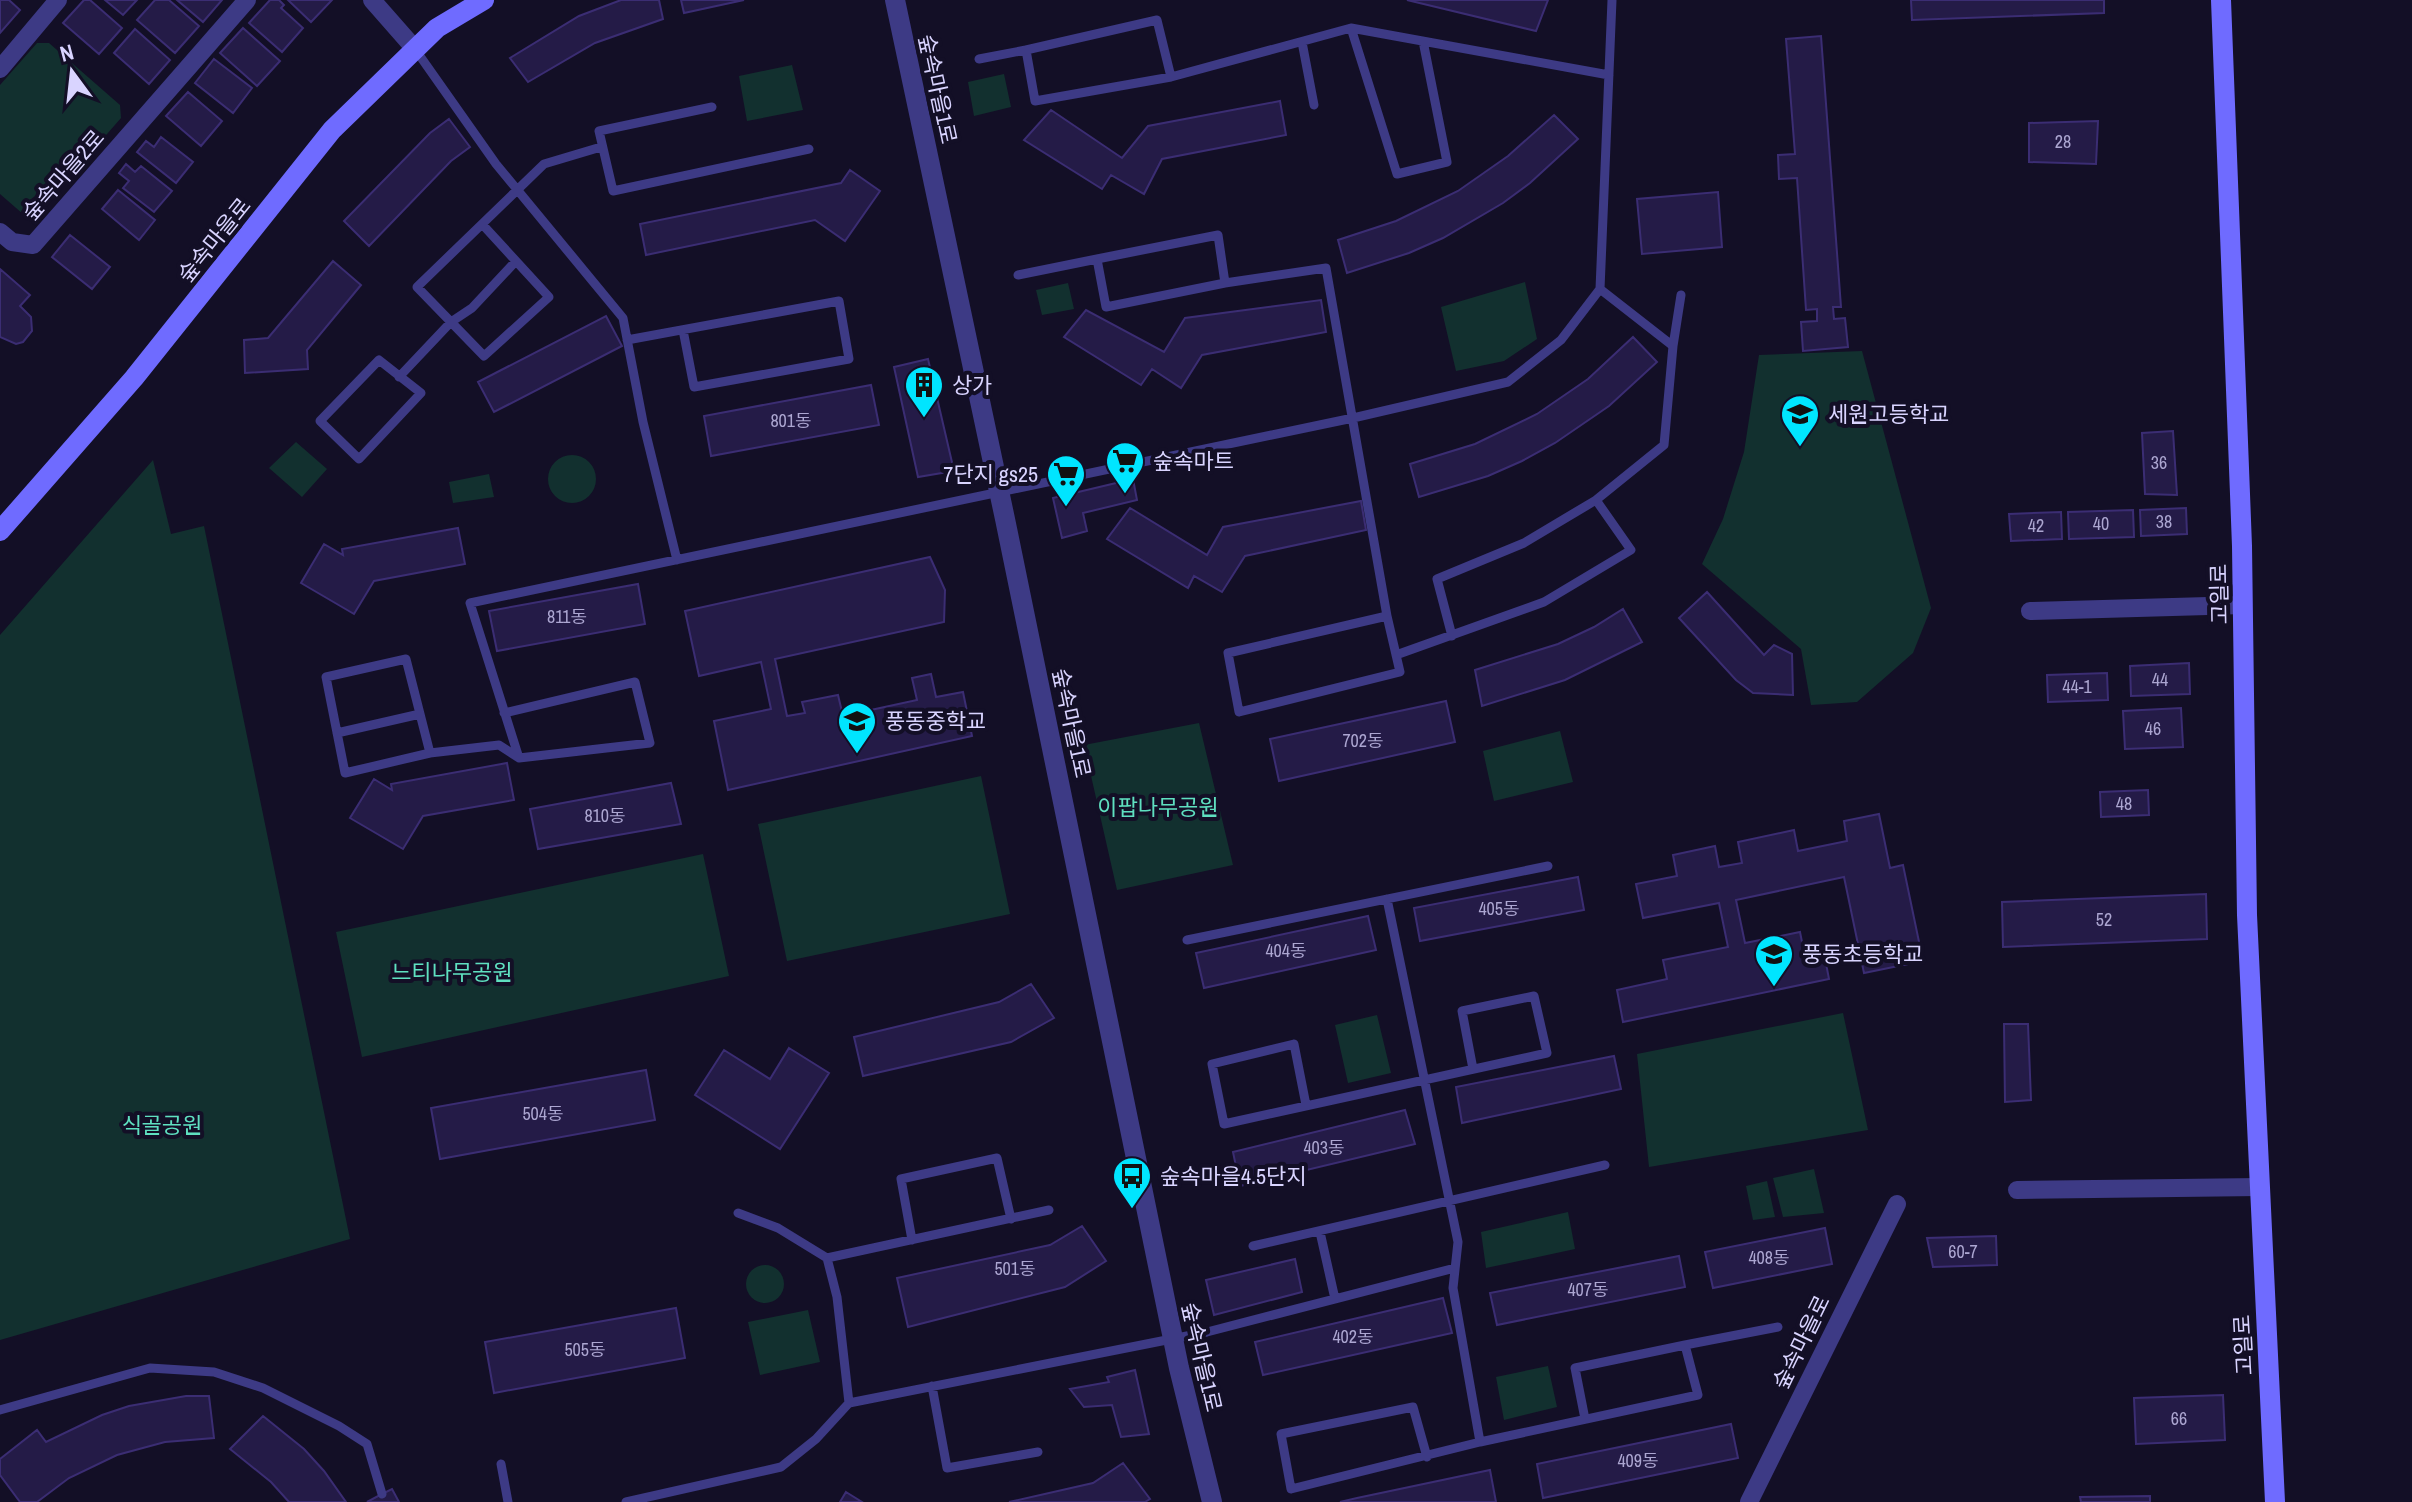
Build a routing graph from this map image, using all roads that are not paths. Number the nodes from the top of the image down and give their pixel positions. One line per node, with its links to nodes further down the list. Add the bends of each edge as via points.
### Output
1 (58, 0): 14 (street)
2 (247, 0): 23 (street, 숲속마을2로, via 33,245 12,242)
3 (372, 0): 11 (street)
4 (484, 0): 11 (main road, 숲속마을로, via 437,28)
5 (895, 0): 36 (street, 숲속마을1로)
6 (1612, 0): 15 (lane)
7 (2221, 0): 40 (main road, 고일로)
8 (1351, 28): 9 (lane); 9 (lane, via 1397,174 1447,162); 10 (lane)
9 (1423, 41): 15 (lane)
10 (1302, 42): 16 (lane); 17 (lane)
11 (415, 49): 21 (lane); 38 (main road, 숲속마을로, via 332,130 134,378)
12 (1026, 50): 13 (lane); 16 (lane, via 1035,101); 16 (lane, via 1157,20)
13 (979, 59)
14 (0, 69)
15 (1609, 75): 28 (lane)
16 (1171, 77)
17 (1314, 105)
18 (712, 107): 19 (lane, via 599,131)
19 (601, 147): 20 (lane, via 613,191); 21 (lane, via 544,164)
20 (809, 149)
21 (517, 190): 22 (lane); 32 (lane, via 623,318)
22 (482, 224): 25 (lane); 30 (lane, via 417,287)
23 (0, 232)
24 (1097, 259): 26 (lane); 27 (lane, via 1106,307); 27 (lane, via 1218,235)
25 (516, 261): 30 (lane, via 472,308); 30 (lane, via 549,297 484,356)
26 (1018, 275)
27 (1225, 283): 35 (lane, via 1326,268)
28 (1600, 289): 33 (lane); 35 (lane, via 1561,340 1508,382)
29 (1681, 295): 33 (lane)
30 (451, 322): 34 (lane)
31 (683, 330): 31 (lane, via 839,301 849,359 694,387); 32 (lane)
32 (627, 340): 39 (lane)
33 (1673, 346): 37 (lane, via 1664,445)
34 (399, 377): 34 (lane, via 379,360 320,421 359,459 421,393)
35 (1353, 418): 36 (lane); 42 (lane)
36 (1000, 493): 39 (lane); 71 (street, 숲속마을1로)
37 (1596, 500): 43 (lane, via 1524,543 1437,579); 43 (lane, via 1631,550 1544,602)
38 (0, 531)
39 (677, 560): 45 (lane, via 470,603)
40 (2243, 605): 41 (street); 57 (main road, 고일로, via 2247,915)
41 (2030, 611)
42 (1387, 616): 44 (lane); 44 (lane, via 1228,653 1239,712 1400,672)
43 (1452, 636): 44 (lane)
44 (1396, 655)
45 (504, 713): 49 (lane); 49 (lane, via 635,682 650,743)
46 (420, 714): 47 (lane); 47 (lane, via 406,659 326,677); 48 (lane)
47 (337, 733): 48 (lane, via 345,773)
48 (430, 753): 49 (lane, via 499,745)
49 (519, 758)
50 (1548, 866): 51 (lane)
51 (1387, 899): 52 (lane); 54 (lane)
52 (1187, 940)
53 (1473, 1069): 53 (lane, via 1462,1011 1534,996 1547,1053); 54 (lane)
54 (1424, 1080): 55 (lane); 59 (lane)
55 (1306, 1105): 55 (lane, via 1224,1124 1212,1064 1294,1044)
56 (1605, 1165): 59 (lane)
57 (2260, 1187): 58 (street); 86 (main road, 고일로)
58 (2017, 1190)
59 (1450, 1200): 64 (lane); 68 (lane, via 1458,1242)
60 (1897, 1204): 85 (street, 숲속마을로)
61 (1049, 1210): 63 (lane)
62 (738, 1213): 67 (lane, via 778,1228)
63 (1011, 1219): 65 (lane); 65 (lane, via 997,1158 901,1179)
64 (1320, 1232): 66 (lane); 69 (lane)
65 (912, 1240): 67 (lane)
66 (1253, 1246)
67 (827, 1258): 74 (lane, via 837,1297)
68 (1455, 1268): 69 (lane); 77 (lane, via 1453,1288)
69 (1335, 1299): 71 (lane)
70 (1778, 1327): 72 (lane)
71 (1173, 1339): 73 (lane); 84 (street, 숲속마을1로)
72 (1685, 1345): 76 (lane, via 1575,1368); 76 (lane, via 1698,1395)
73 (932, 1386): 74 (lane); 78 (lane, via 947,1468)
74 (849, 1403): 83 (lane, via 781,1467)
75 (0, 1410): 81 (lane, via 150,1368 214,1372 263,1388 367,1444)
76 (1585, 1419): 77 (lane)
77 (1480, 1442): 79 (lane)
78 (1038, 1452)
79 (1427, 1457): 79 (lane, via 1291,1489 1281,1434 1413,1407)
80 (501, 1464): 82 (lane)
81 (382, 1494)
82 (508, 1502)
83 (626, 1502)
84 (1212, 1502)
85 (1749, 1502)
86 (2275, 1502)

